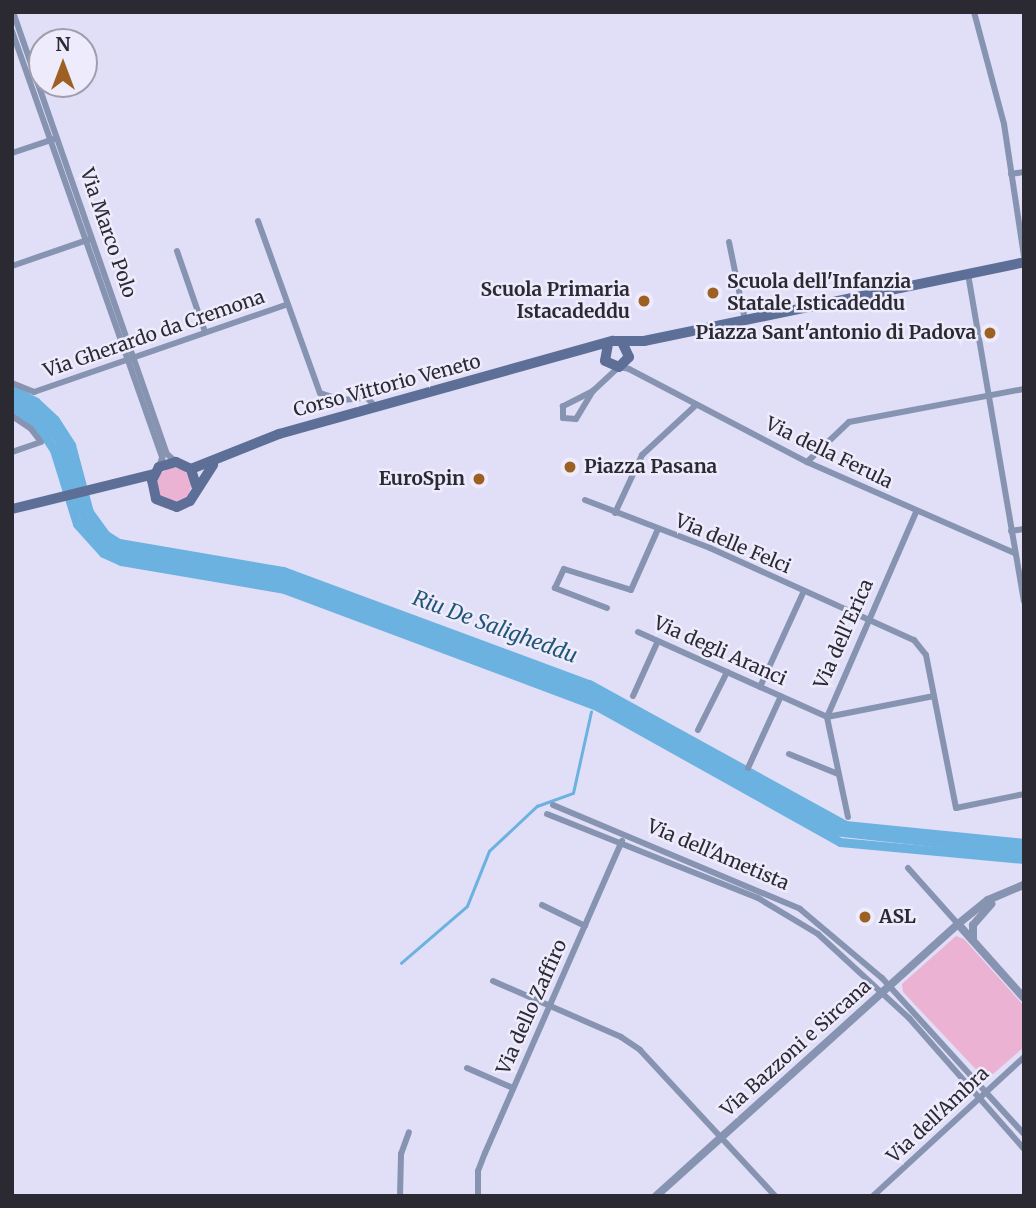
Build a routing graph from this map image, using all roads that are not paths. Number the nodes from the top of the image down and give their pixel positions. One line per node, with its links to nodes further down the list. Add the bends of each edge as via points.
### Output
1 (13, 12): 4 (street, Via Marco Polo)
2 (974, 12): 8 (street, via 1004,124)
3 (12, 32): 4 (street, Via Marco Polo)
4 (18, 48): 5 (street, Via Marco Polo)
5 (55, 139): 6 (street); 10 (street, Via Marco Polo)
6 (12, 153)
7 (1024, 172): 8 (street)
8 (1011, 174): 13 (street)
9 (258, 220): 17 (street)
10 (90, 239): 15 (street); 24 (street, Via Marco Polo)
11 (729, 242): 18 (street)
12 (177, 251): 19 (street)
13 (1024, 256)
14 (1024, 262): 16 (main road)
15 (12, 267)
16 (968, 274): 18 (main road); 31 (street)
17 (285, 305): 19 (street, Via Gherardo da Cremona); 34 (street, via 320,393 342,400 368,398)
18 (745, 320): 20 (main road)
19 (205, 332): 24 (street, Via Gherardo da Cremona)
20 (644, 341): 21 (main road); 26 (main road)
21 (622, 342): 22 (main road, Corso Vittorio Veneto); 26 (main road)
22 (608, 344): 23 (main road, Corso Vittorio Veneto); 25 (main road)
23 (565, 356): 25 (main road, Corso Vittorio Veneto); 34 (main road, Corso Vittorio Veneto)
24 (130, 357): 28 (street, Via Gherardo da Cremona, via 34,392); 39 (street, Via Marco Polo, via 167,454); 42 (street, Via Marco Polo, via 161,456)
25 (605, 360): 26 (main road, Corso Vittorio Veneto); 27 (street)
26 (625, 360): 27 (street); 33 (street, Via della Ferula, via 635,371)
27 (604, 381): 30 (street)
28 (12, 383)
29 (1024, 389): 31 (street)
30 (593, 391): 32 (street); 35 (street)
31 (986, 396): 40 (street, via 849,422 814,451); 52 (street)
32 (571, 403): 35 (street); 35 (street, via 563,406 563,418 573,421)
33 (696, 405): 40 (street, Via della Ferula); 49 (street, via 642,455)
34 (376, 407): 38 (main road, Corso Vittorio Veneto, via 266,439)
35 (579, 411)
36 (12, 416): 37 (street, via 41,442)
37 (12, 452)
38 (222, 459): 41 (main road, Corso Vittorio Veneto); 44 (main road, Corso Vittorio Veneto, via 208,468)
39 (176, 462): 41 (main road); 42 (main road)
40 (807, 463): 48 (street, Via della Ferula)
41 (191, 469): 44 (main road)
42 (157, 471): 43 (main road); 45 (main road)
43 (125, 480): 45 (main road); 47 (main road)
44 (197, 488): 45 (main road, via 190,501 177,508 162,505)
45 (152, 492)
46 (585, 500): 49 (street, Via delle Felci)
47 (12, 509)
48 (916, 512): 53 (street, Via della Ferula); 57 (street, Via dell'Erica)
49 (615, 513): 50 (street, Via delle Felci)
50 (658, 529): 54 (street, Via delle Felci); 56 (street, via 631,590 564,569 555,587)
51 (1024, 529): 52 (street)
52 (1011, 531): 53 (street)
53 (1014, 552): 55 (street)
54 (804, 592): 57 (street, Via delle Felci); 61 (street)
55 (1024, 601)
56 (607, 607)
57 (868, 619): 64 (street, Via delle Felci, via 920,645); 65 (street, Via dell'Erica)
58 (638, 632): 59 (street, Via degli Aranci)
59 (658, 641): 60 (street, Via degli Aranci); 62 (street)
60 (727, 672): 61 (street, Via degli Aranci); 66 (street)
61 (760, 687): 63 (street, Via degli Aranci)
62 (633, 696)
63 (781, 696): 65 (street, Via degli Aranci); 68 (street)
64 (934, 696): 65 (street); 70 (street, Via delle Felci, via 956,808)
65 (827, 717): 69 (street, Via dell'Erica)
66 (698, 730)
67 (789, 754): 69 (street)
68 (748, 768)
69 (838, 774): 73 (street, Via dell'Erica)
70 (1024, 794)
71 (553, 805): 74 (street, Via dell'Ametista)
72 (547, 814): 75 (street, Via dell'Ametista)
73 (848, 817)
74 (626, 833): 75 (street, Via dello Zaffiro); 84 (street, Via dell'Ametista, via 800,909 852,949)
75 (622, 843): 81 (street, Via dello Zaffiro); 84 (street, Via dell'Ametista, via 790,915)
76 (908, 867): 80 (street)
77 (1024, 885): 78 (street)
78 (1003, 891): 80 (street, Via Bazzoni e Sircana); 82 (street, via 972,925)
79 (542, 905): 81 (street)
80 (958, 924): 82 (street); 84 (street, Via Bazzoni e Sircana)
81 (585, 926): 86 (street, Via dello Zaffiro)
82 (974, 942): 85 (street)
83 (493, 981): 86 (street)
84 (885, 988): 90 (street); 91 (street); 94 (street, Via Bazzoni e Sircana)
85 (1024, 998)
86 (550, 1005): 89 (street, Via dello Zaffiro); 94 (street, via 640,1050)
87 (1024, 1057): 90 (street, Via dell'Ambra)
88 (467, 1068): 89 (street)
89 (513, 1088): 97 (street, Via dello Zaffiro, via 478,1171)
90 (986, 1092): 91 (street, Via dell'Ambra); 93 (street)
91 (978, 1098): 95 (street); 100 (street, Via dell'Ambra)
92 (409, 1132): 96 (street, via 401,1154)
93 (1024, 1134)
94 (722, 1137): 98 (street, Via Bazzoni e Sircana); 99 (street)
95 (1024, 1149)
96 (400, 1196)
97 (478, 1196)
98 (656, 1196)
99 (775, 1196)
100 (873, 1196)

